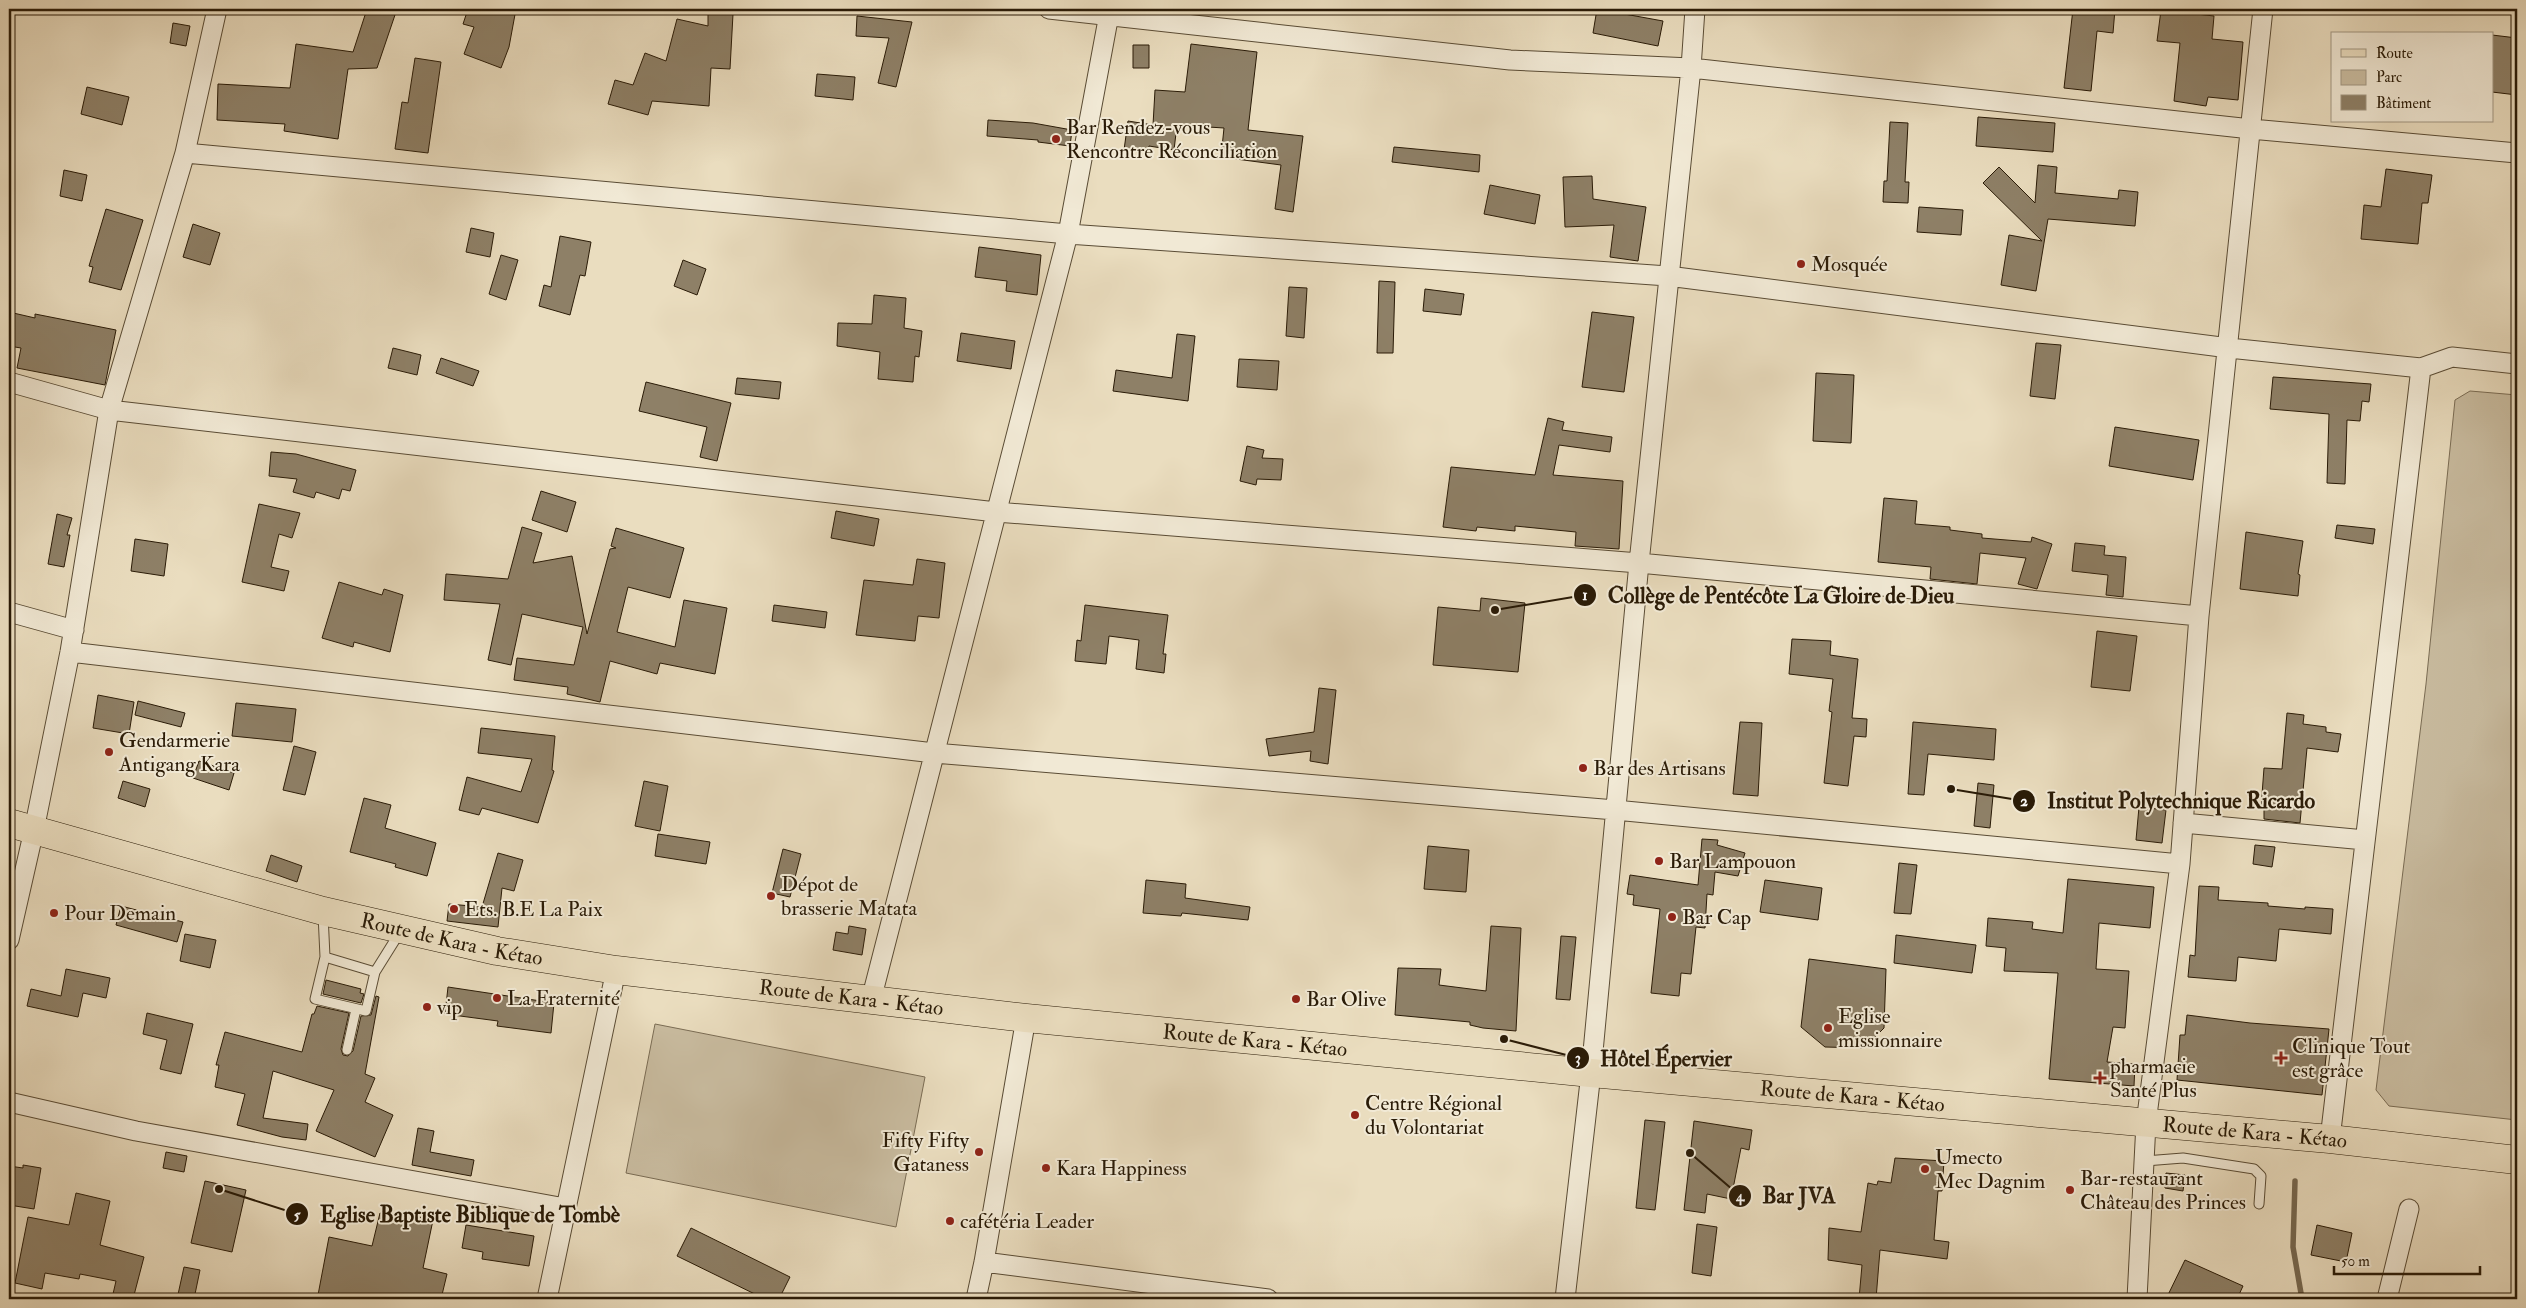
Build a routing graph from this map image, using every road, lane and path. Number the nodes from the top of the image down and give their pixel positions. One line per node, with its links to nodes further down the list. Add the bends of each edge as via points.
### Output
1 (217, 9): 8 (street)
2 (1049, 9): 5 (street)
3 (1695, 9): 6 (street)
4 (2263, 9): 7 (street)
5 (1110, 11): 6 (street, via 1510,60); 10 (street)
6 (1691, 68): 7 (street); 11 (street)
7 (2251, 129): 9 (street); 12 (street)
8 (185, 153): 10 (street); 16 (street)
9 (2517, 153)
10 (1068, 234): 11 (street); 17 (street)
11 (1668, 276): 12 (street); 18 (street)
12 (2229, 348): 14 (street); 20 (street)
13 (2517, 364): 14 (street, via 2452,357)
14 (2421, 368): 27 (street)
15 (9, 382): 16 (street)
16 (109, 410): 17 (street); 21 (street)
17 (996, 512): 18 (street); 23 (street)
18 (1639, 563): 20 (street); 24 (street)
19 (9, 612): 21 (street)
20 (2199, 616): 25 (street)
21 (74, 630): 22 (street)
22 (70, 652): 23 (street); 26 (street)
23 (934, 753): 24 (street); 35 (street)
24 (1615, 810): 28 (street); 39 (street)
25 (2183, 824): 27 (street); 28 (street)
26 (22, 827): 29 (main road, Route de Kara - Kétao); 31 (street)
27 (2365, 840): 42 (street)
28 (2180, 864): 41 (street)
29 (323, 911): 30 (main road, Route de Kara - Kétao); 32 (lane)
30 (402, 930): 33 (main road, Route de Kara - Kétao, via 497,951); 34 (lane)
31 (9, 940)
32 (325, 957): 34 (lane); 36 (lane, via 315,999)
33 (616, 970): 35 (main road, Route de Kara - Kétao); 46 (street)
34 (375, 972): 36 (lane, via 366,1011)
35 (871, 1000): 37 (main road, Route de Kara - Kétao)
36 (356, 1009): 38 (lane)
37 (1026, 1018): 39 (main road, Route de Kara - Kétao); 48 (street)
38 (347, 1050)
39 (1591, 1073): 41 (main road, Route de Kara - Kétao); 52 (street)
40 (9, 1102): 46 (street, via 146,1133)
41 (2146, 1123): 42 (main road, Route de Kara - Kétao); 44 (street)
42 (2330, 1140): 43 (main road, Route de Kara - Kétao)
43 (2517, 1160)
44 (2144, 1161): 45 (lane, via 2183,1158 2254,1169 2261,1176); 53 (street)
45 (2260, 1204)
46 (565, 1208): 49 (street)
47 (2409, 1209): 54 (street)
48 (984, 1262): 50 (street); 51 (street)
49 (547, 1299)
50 (976, 1299)
51 (1268, 1299)
52 (1565, 1299)
53 (2137, 1299)
54 (2387, 1299)

